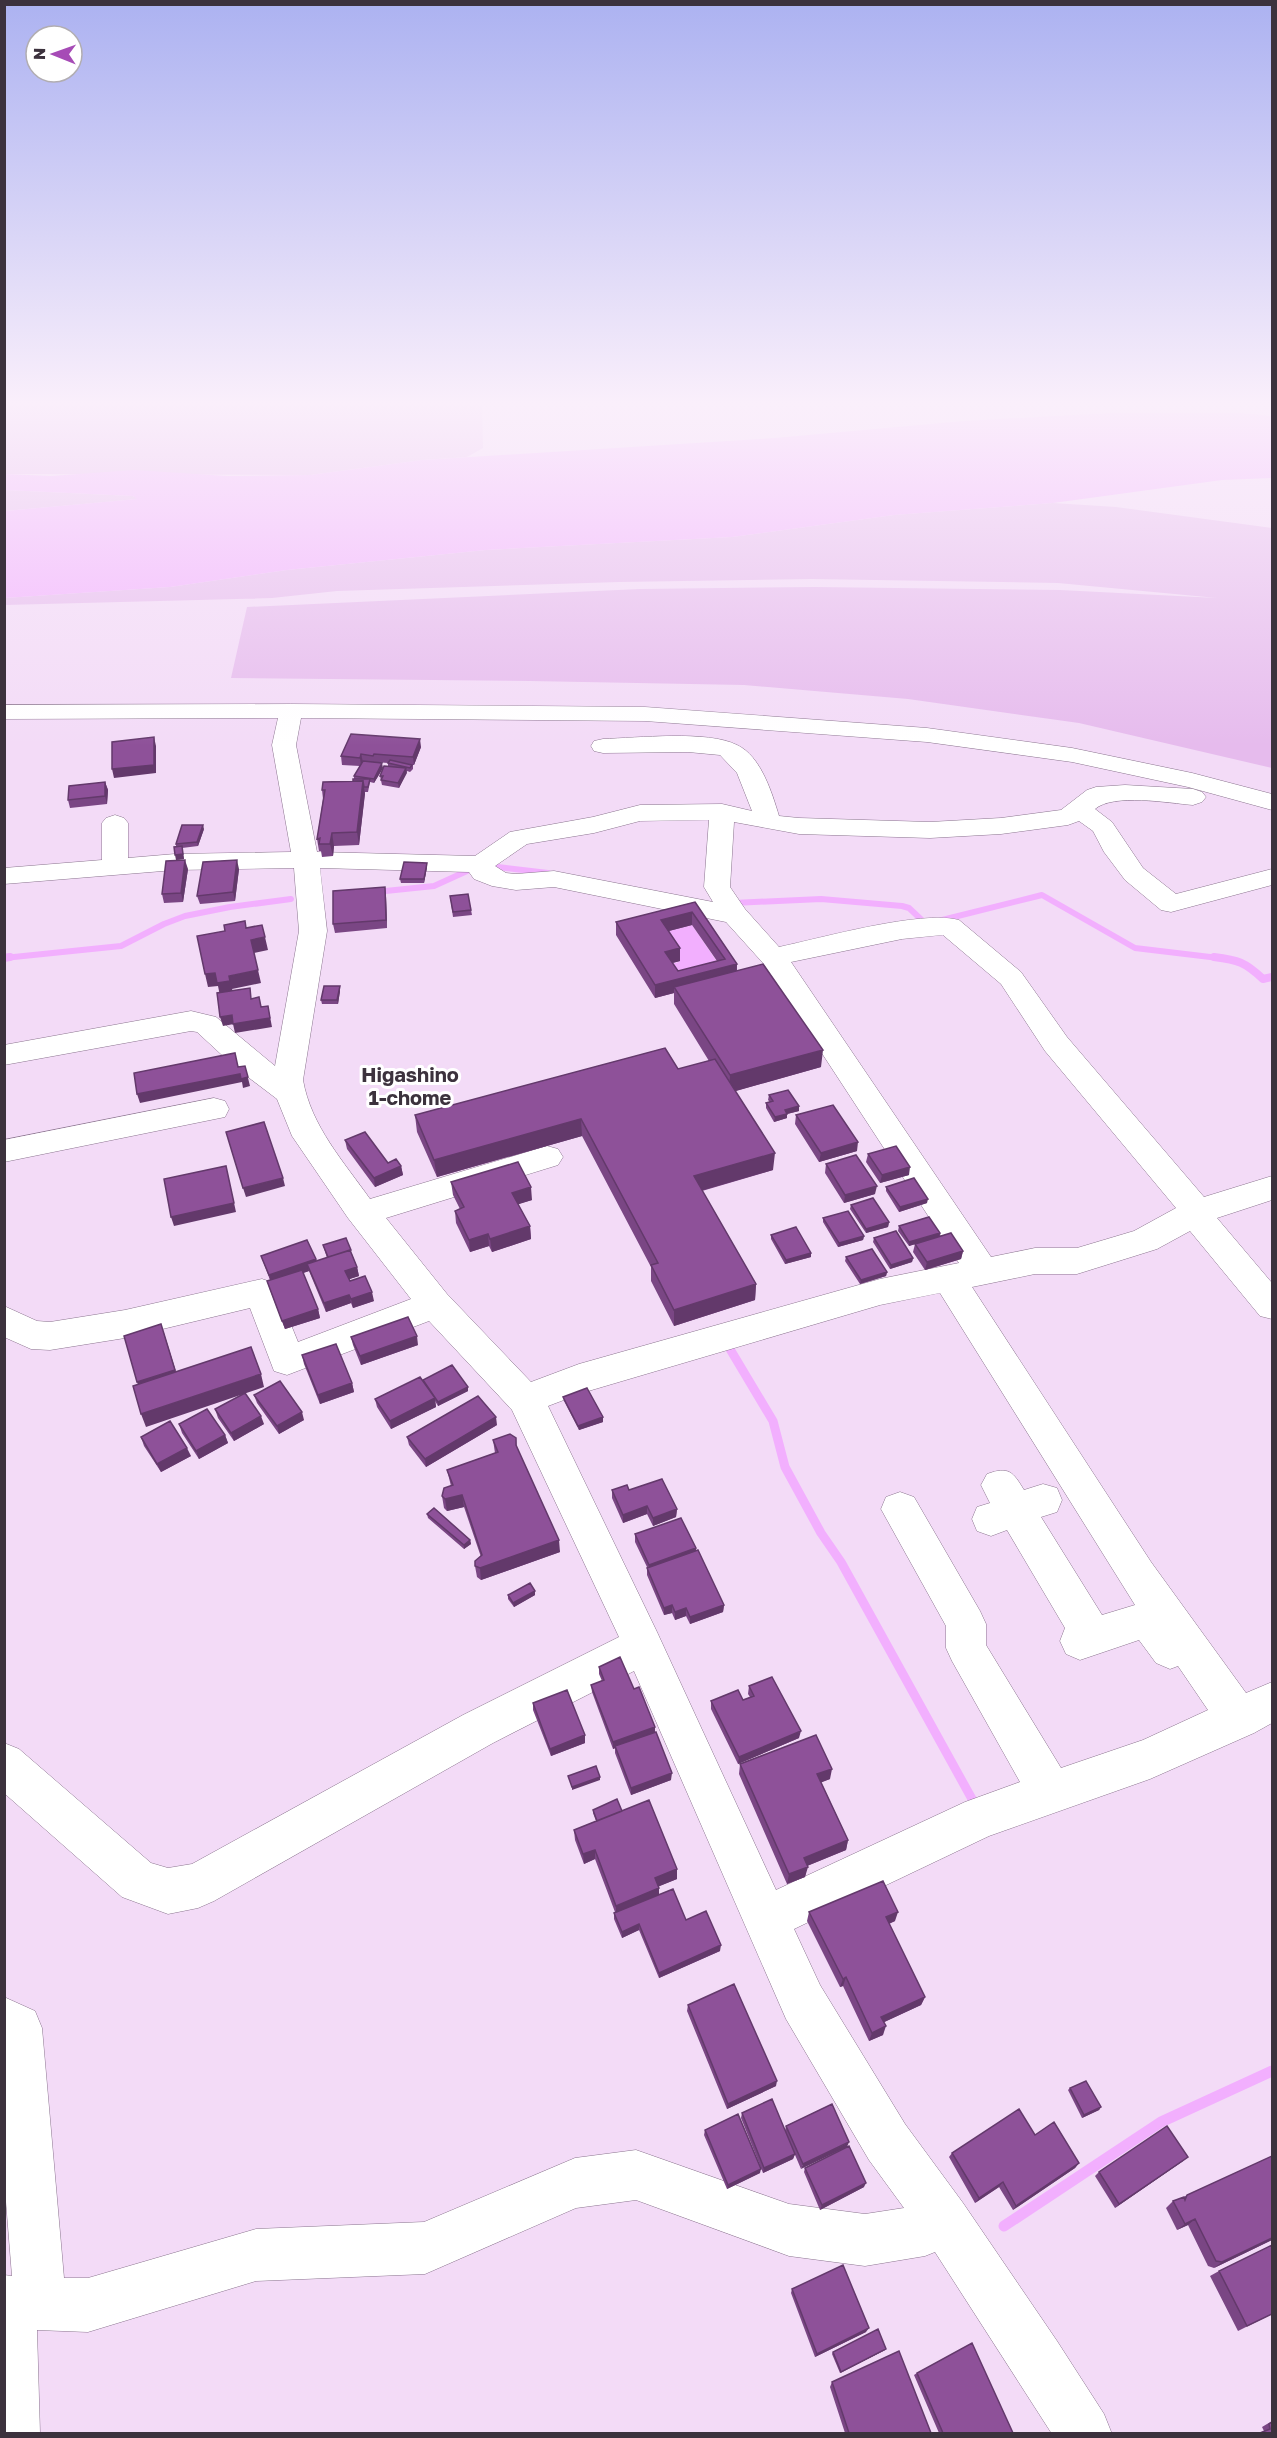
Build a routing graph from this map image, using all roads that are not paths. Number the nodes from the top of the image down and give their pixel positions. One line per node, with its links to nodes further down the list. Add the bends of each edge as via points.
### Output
1 (291, 711): 2 (street); 4 (street, via 645,714 927,735 1072,755); 9 (street, via 284,745)
2 (4, 712)
3 (603, 746): 7 (street, via 705,745 728,749 755,783)
4 (1265, 799): 5 (street, via 1125,793 1096,795)
5 (1079, 809): 7 (street, via 1068,818 930,830); 13 (street, via 1103,827 1134,874 1171,903)
6 (722, 812): 7 (street); 10 (street, via 640,813 519,837); 14 (street, via 717,887)
7 (768, 822)
8 (115, 823): 11 (street)
9 (304, 860): 10 (street); 11 (street); 17 (street, via 313,931 297,1010 288,1080)
10 (481, 864): 14 (street, via 483,873 501,880 554,879)
11 (115, 867): 12 (street)
12 (4, 876)
13 (1272, 877)
14 (735, 915): 15 (street)
15 (773, 957): 23 (street, via 902,930 949,926 1011,978 1056,1044 1192,1205); 24 (street)
16 (4, 1055): 17 (street, via 191,1021 206,1024)
17 (290, 1093): 22 (street, via 303,1128)
18 (214, 1109): 19 (street)
19 (4, 1151)
20 (547, 1157): 22 (street)
21 (1272, 1188): 23 (street)
22 (364, 1213): 25 (street)
23 (1194, 1213): 24 (street, via 1145,1240 1077,1261 1035,1262); 26 (street)
24 (965, 1275): 28 (street, via 869,1295 579,1379); 32 (street, via 1137,1574)
25 (435, 1304): 27 (street, via 287,1361 261,1292 125,1324 50,1336 31,1335); 28 (street)
26 (1272, 1306)
27 (4, 1320)
28 (525, 1400): 31 (street)
29 (1012, 1503): 32 (street, via 1087,1639 1148,1619 1205,1699)
30 (900, 1509): 34 (street, via 966,1624 966,1648)
31 (643, 1645): 33 (street, via 478,1729 198,1885 168,1891 138,1881); 35 (street)
32 (1242, 1717): 34 (street, via 1150,1758)
33 (4, 1764)
34 (1050, 1791): 35 (street, via 981,1817)
35 (764, 1919): 37 (street, via 803,2002 887,2142)
36 (4, 2021): 38 (street, via 18,2028)
37 (945, 2221): 38 (street, via 926,2230 865,2240 789,2230 636,2175 575,2183 425,2248 256,2255 88,2305); 40 (street)
38 (20, 2303): 39 (street, via 10,2323)
39 (12, 2433)
40 (1084, 2433)

